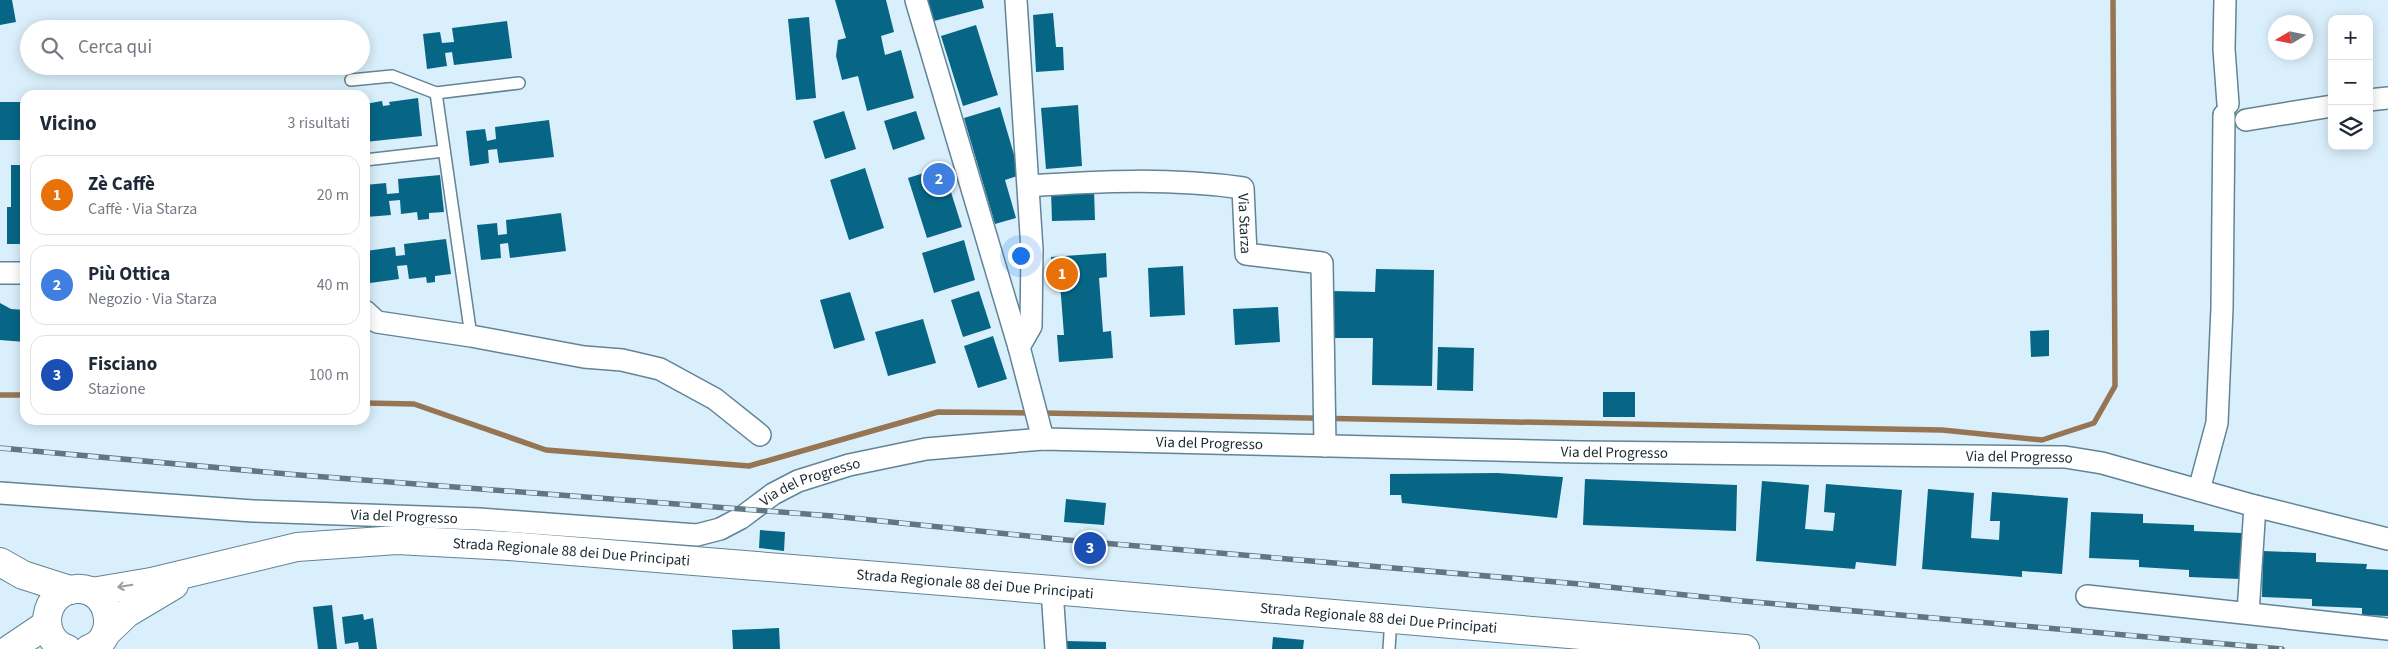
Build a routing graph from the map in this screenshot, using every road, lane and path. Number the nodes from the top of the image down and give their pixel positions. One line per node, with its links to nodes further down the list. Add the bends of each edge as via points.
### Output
1 (916, 0): 18 (street)
2 (1016, 0): 13 (street)
3 (2225, 0): 10 (street, via 2224,49)
4 (351, 80): 6 (lane, via 392,76)
5 (519, 83): 6 (lane)
6 (436, 93): 11 (lane)
7 (2388, 98): 8 (street)
8 (2373, 100)
9 (2328, 107): 10 (street, via 2282,113)
10 (2238, 112): 22 (street, via 2223,184 2217,423)
11 (444, 151): 12 (lane); 17 (lane)
12 (370, 159)
13 (1029, 186): 18 (street, via 1031,326); 21 (street, Via Starza, via 1092,182 1198,183 1243,188 1246,254 1322,263)
14 (0, 273): 15 (street)
15 (20, 273)
16 (370, 316): 17 (street, via 377,322)
17 (471, 336): 20 (street, via 660,369 714,399)
18 (1019, 347): 19 (street)
19 (1041, 432): 21 (street, Via del Progresso); 24 (street, Via del Progresso, via 926,449 849,465 798,481 773,494 741,518 720,529 697,535 478,519 253,511)
20 (760, 435)
21 (1325, 439): 22 (street, Via del Progresso, via 1580,452 2065,457 2102,462)
22 (2200, 490): 26 (street, Via del Progresso)
23 (0, 492): 24 (street, Via del Progresso)
24 (40, 496): 25 (street, Via del Progresso)
25 (0, 504)
26 (2255, 506): 27 (street, Via del Progresso); 33 (street)
27 (2388, 539)
28 (6, 566): 31 (main road); 34 (main road)
29 (207, 569): 30 (main road, Strada Regionale 88 dei Due Principati, via 297,547 397,540 509,546); 31 (main road, Strada Regionale 88 dei Due Principati, one-way to 31, via 151,582); 37 (main road, Strada Regionale 88 dei Due Principati, via 158,593 127,613)
30 (1052, 590): 35 (main road, Strada Regionale 88 dei Due Principati); 40 (street)
31 (81, 591): 34 (main road, via 56,598); 37 (main road, Strada Regionale 88 dei Due Principati, via 100,597 108,614)
32 (2087, 596): 33 (street)
33 (2248, 613): 36 (street)
34 (47, 617): 38 (main road); 39 (main road, via 55,641)
35 (1391, 618): 41 (lane); 42 (main road, Strada Regionale 88 dei Due Principati)
36 (2388, 628)
37 (97, 641)
38 (10, 649)
39 (67, 649)
40 (1056, 649)
41 (1389, 649)
42 (1745, 649)

